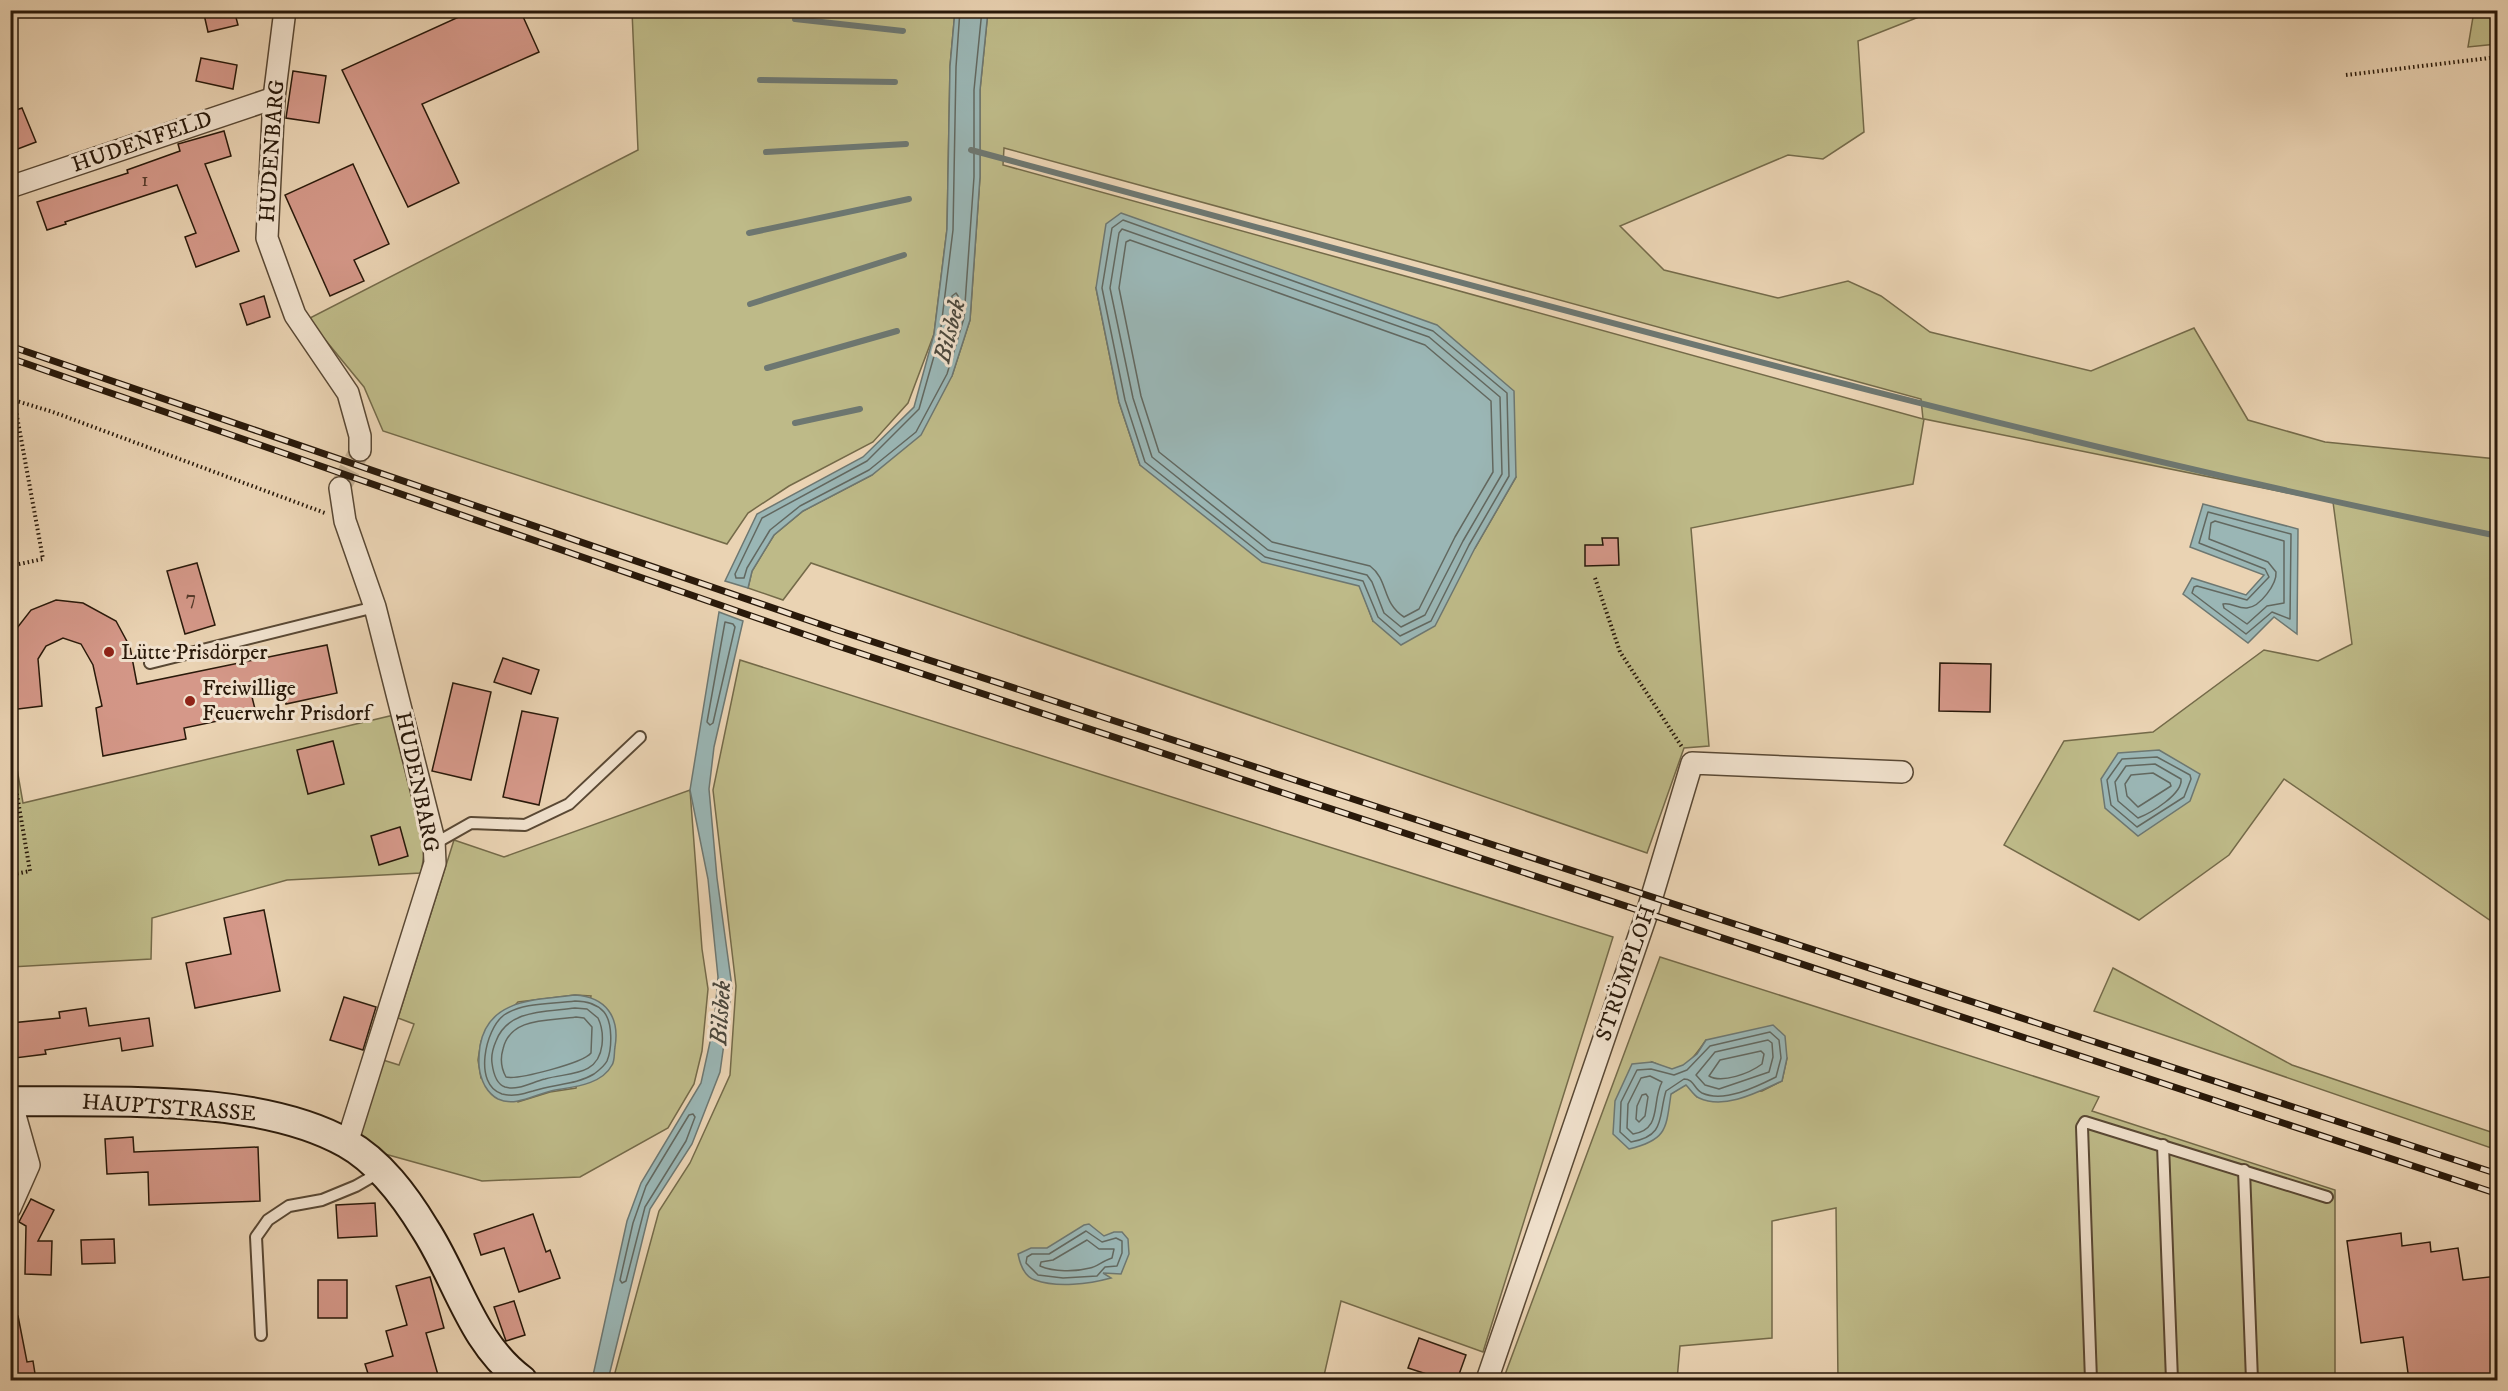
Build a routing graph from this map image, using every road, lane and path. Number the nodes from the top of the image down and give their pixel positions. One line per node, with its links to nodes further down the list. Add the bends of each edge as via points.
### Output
1 (285, 10): 4 (street, HUDENBARG)
2 (2498, 57): 3 (path)
3 (2346, 75)
4 (274, 98): 5 (street, HUDENFELD); 7 (street, HUDENBARG, via 267,238 295,315 348,393)
5 (10, 187)
6 (12, 400): 9 (path, via 53,411); 10 (path, via 44,559)
7 (360, 450)
8 (340, 488): 9 (street, HUDENBARG)
9 (345, 521): 12 (street, HUDENBARG)
10 (10, 566)
11 (1595, 578): 16 (path, via 1620,652)
12 (375, 607): 13 (lane); 18 (street, HUDENBARG)
13 (150, 663)
14 (640, 737): 18 (lane, via 569,804 525,825 471,823)
15 (10, 754): 19 (path, via 30,871)
16 (1692, 763): 17 (street); 29 (street, STRÜMPLOH, via 1647,913)
17 (1902, 772)
18 (434, 844): 21 (street, HUDENBARG, via 435,863)
19 (10, 875)
20 (11, 1101): 21 (main road, HAUPTSTRASSE, via 220,1107 304,1124); 26 (street, via 29,1165)
21 (347, 1143): 24 (main road, HAUPTSTRASSE)
22 (2163, 1145): 23 (lane); 30 (lane, via 2085,1122 2082,1127); 31 (lane)
23 (2244, 1170): 25 (lane); 32 (lane)
24 (382, 1171): 27 (lane, via 322,1200 288,1206 268,1220 256,1237); 28 (main road, HAUPTSTRASSE, via 428,1232 470,1318)
25 (2327, 1197)
26 (10, 1208)
27 (261, 1335)
28 (515, 1380)
29 (1487, 1380)
30 (2091, 1380)
31 (2172, 1380)
32 (2252, 1380)

